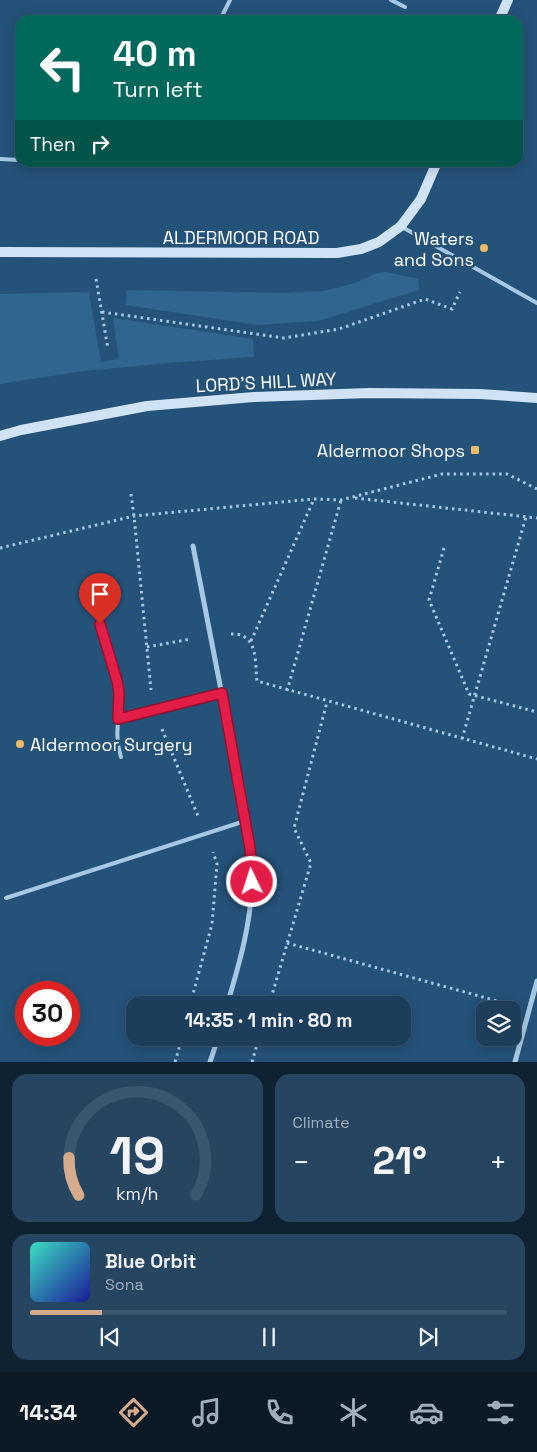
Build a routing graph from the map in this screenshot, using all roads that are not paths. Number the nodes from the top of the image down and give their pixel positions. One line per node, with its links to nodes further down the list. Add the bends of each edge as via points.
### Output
1 (230, 0): 5 (lane)
2 (392, 0): 4 (lane)
3 (508, 0): 6 (street)
4 (405, 6)
5 (222, 15)
6 (501, 15)
7 (0, 159): 8 (lane)
8 (15, 160)
9 (435, 167): 10 (street, ALDERMOOR ROAD, via 421,199)
10 (401, 226): 11 (street, ALDERMOOR ROAD, via 379,242 337,253); 12 (lane)
11 (0, 252)
12 (537, 303)
13 (537, 398): 14 (street, LORD'S HILL WAY, via 378,393 254,397 147,406)
14 (0, 436)
15 (193, 546): 17 (street)
16 (100, 624): 18 (lane, via 117,681)
17 (222, 693): 18 (lane); 20 (street)
18 (118, 719): 19 (lane, via 117,744)
19 (121, 757)
20 (245, 821): 21 (lane); 23 (street, via 252,882 240,962)
21 (6, 898)
22 (537, 981): 26 (street)
23 (230, 996)
24 (215, 1046): 25 (street)
25 (210, 1062)
26 (515, 1062)

